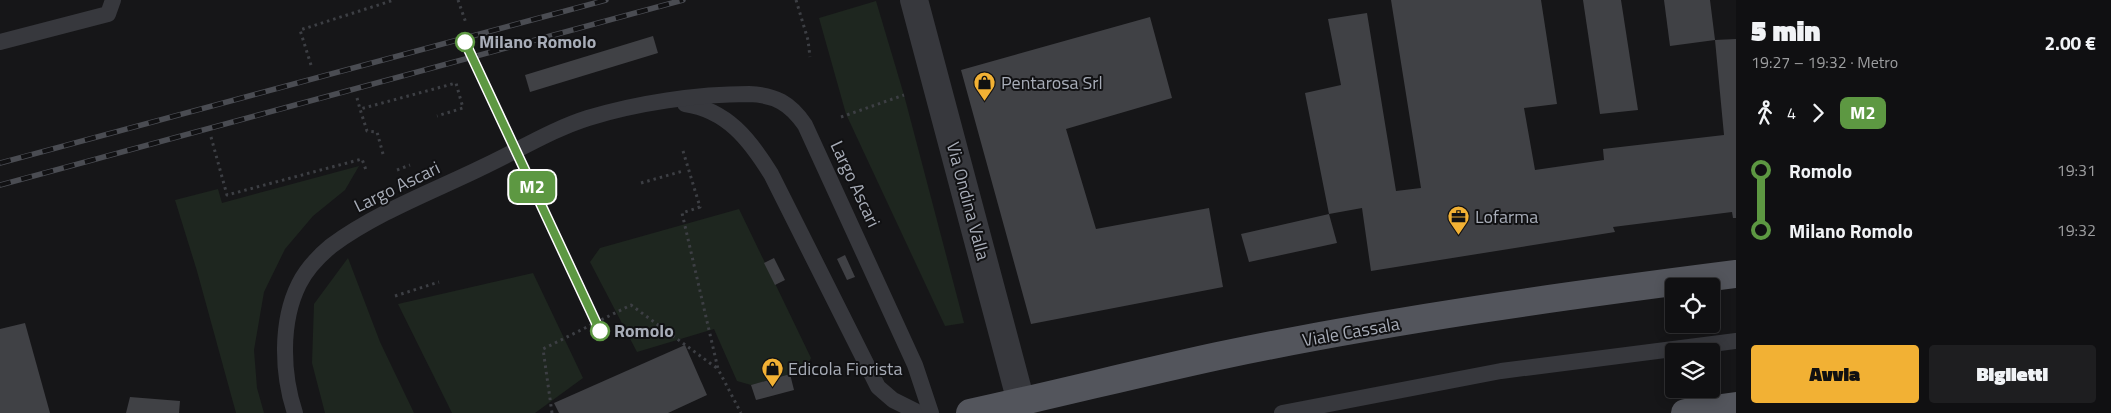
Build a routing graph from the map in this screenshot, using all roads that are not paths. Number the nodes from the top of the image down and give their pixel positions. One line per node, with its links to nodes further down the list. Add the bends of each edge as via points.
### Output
1 (113, 0): 3 (lane, via 108,14)
2 (914, 0): 7 (street, Via Ondina Valla)
3 (0, 42)
4 (653, 104): 9 (lane, Largo Ascari, via 586,119 550,134 380,217 330,247 299,283 292,304 285,371); 10 (lane, Largo Ascari, via 682,104 710,110 733,125 750,142 771,174 878,386 893,400); 11 (lane, Largo Ascari, via 734,94 762,95 786,103 796,112 812,139 915,365)
5 (1736, 274): 7 (main road, Viale Cassala, via 1481,309 1344,333 1218,356)
6 (1736, 341): 13 (lane, via 1501,371)
7 (1021, 402): 12 (main road, Viale Cassala)
8 (1736, 406): 14 (main road)
9 (295, 413)
10 (919, 413)
11 (931, 413)
12 (970, 413)
13 (1282, 413)
14 (1685, 413)

